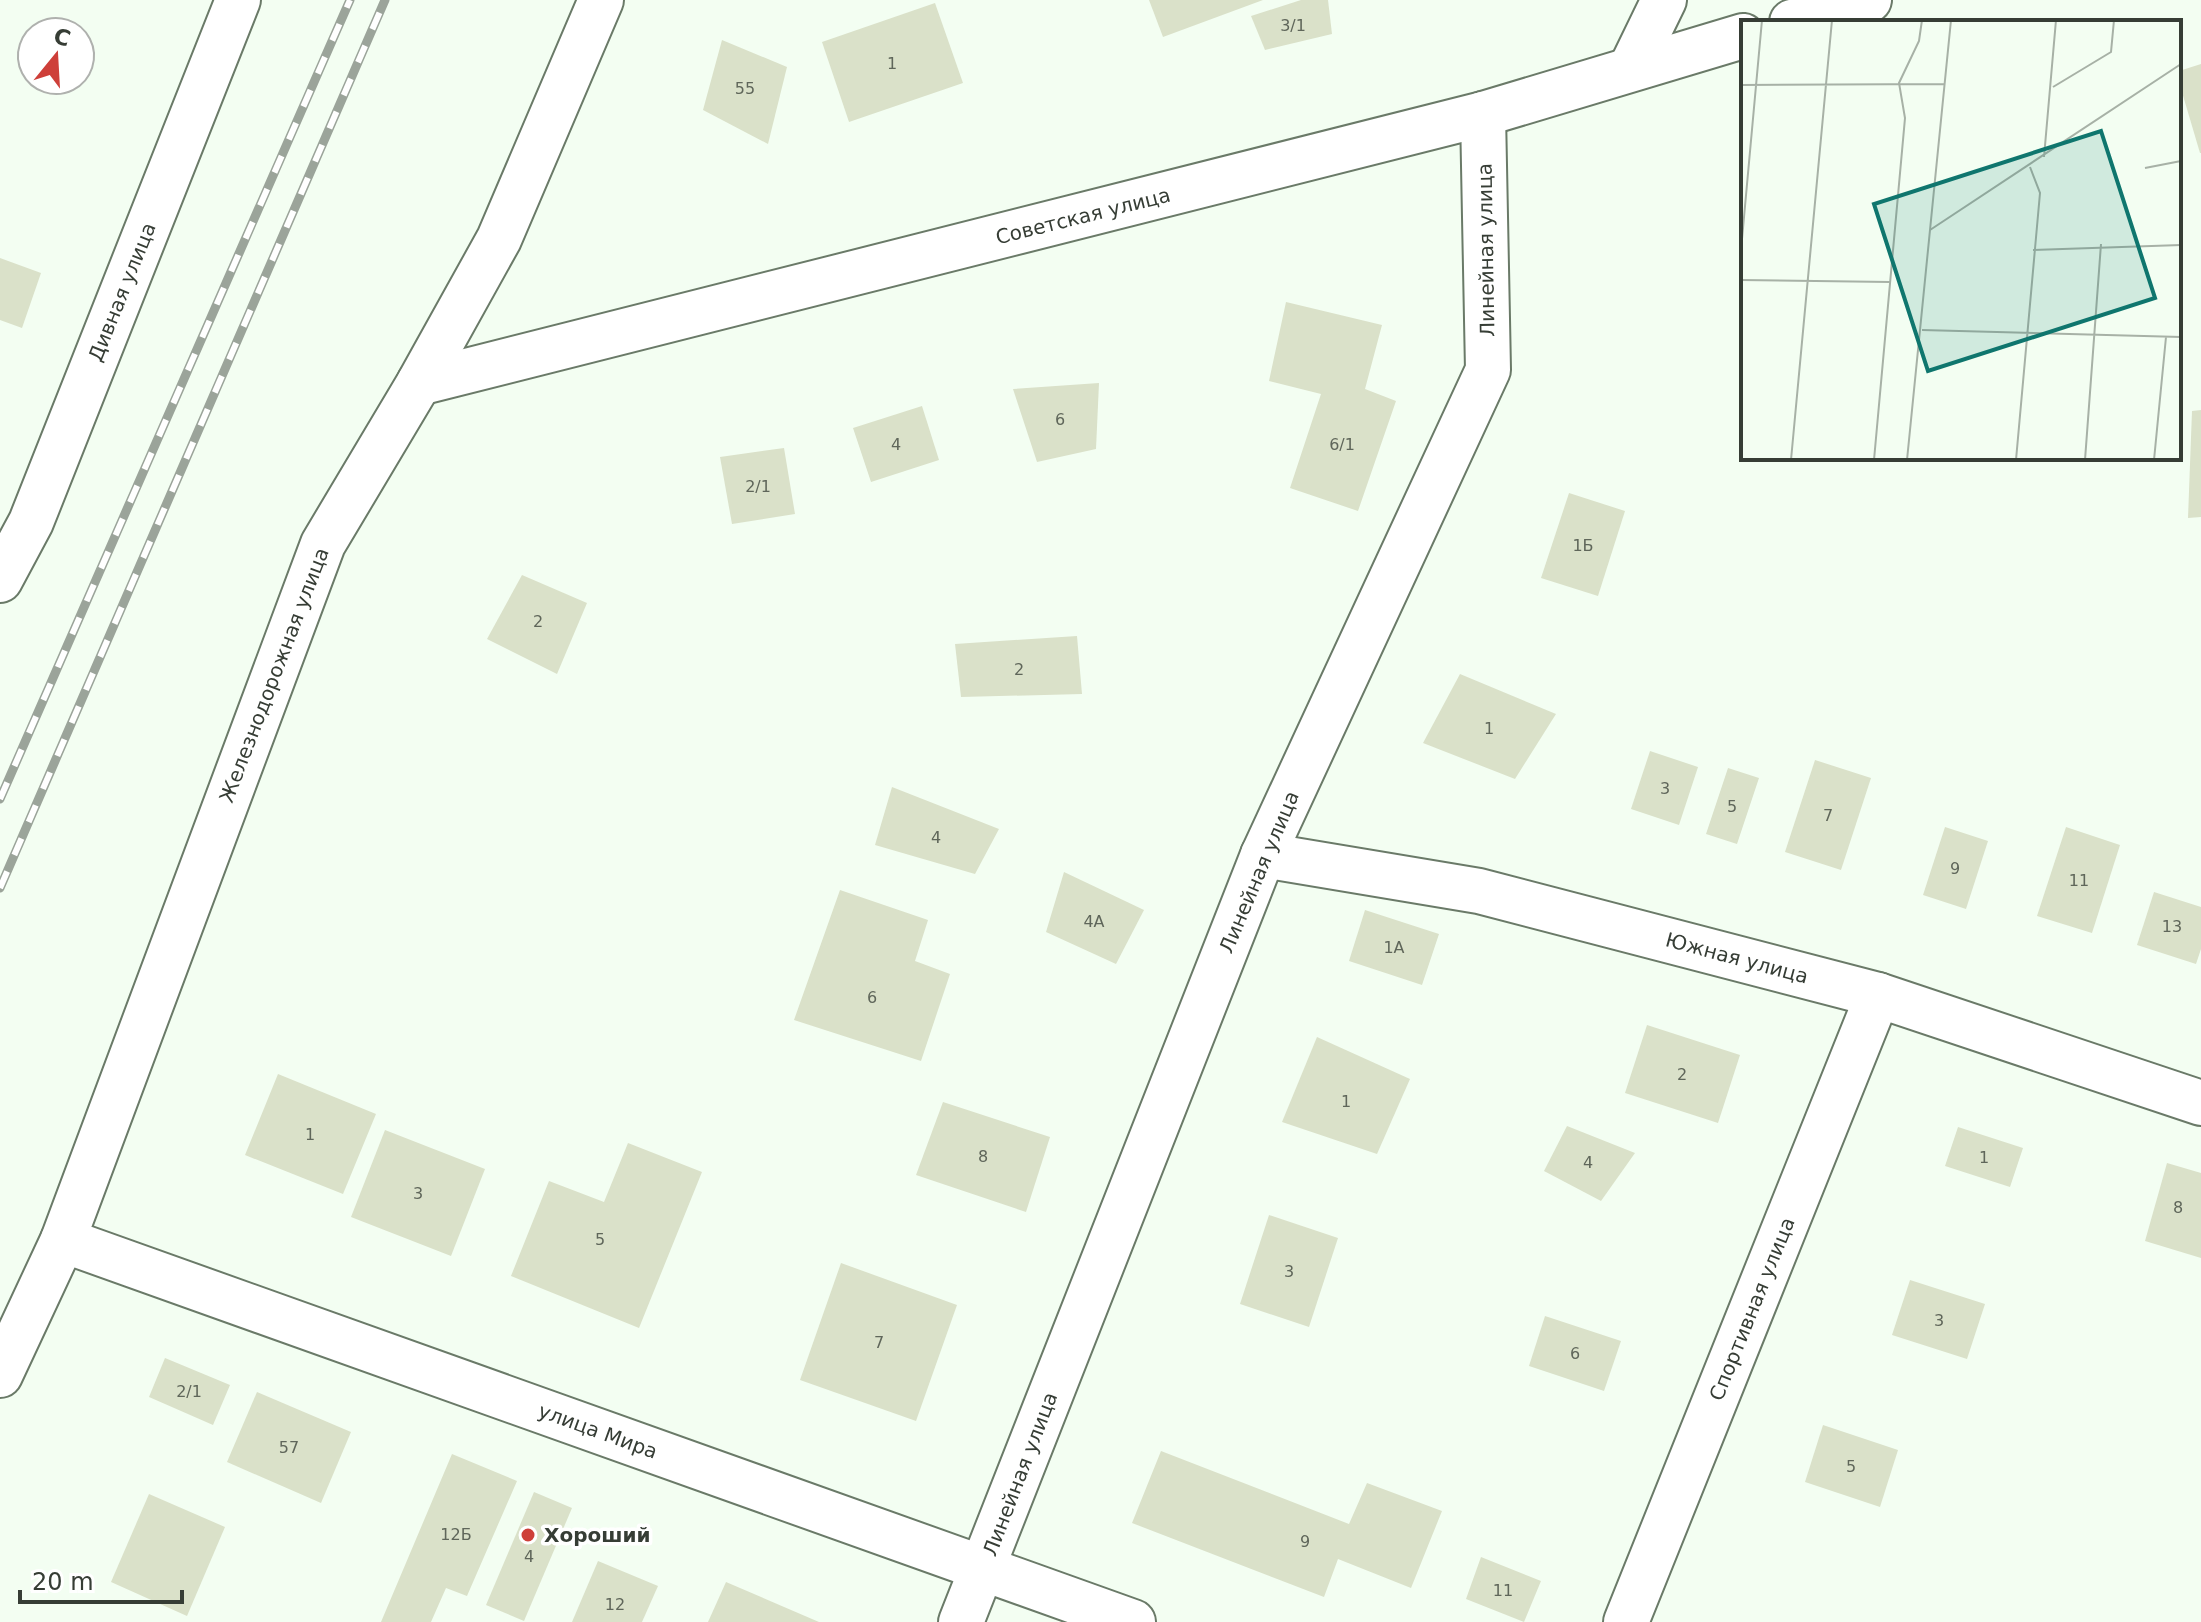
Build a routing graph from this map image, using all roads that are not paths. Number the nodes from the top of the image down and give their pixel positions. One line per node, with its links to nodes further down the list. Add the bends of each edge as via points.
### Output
1 (238, 0): 10 (street, Дивная улица, via 31,522)
2 (601, 0): 9 (street, Железнодорожная улица, via 499,239)
3 (1664, 0): 7 (street)
4 (1869, 0): 5 (street)
5 (1799, 20)
6 (1741, 37): 7 (street, Советская улица)
7 (1631, 68): 8 (street, Советская улица)
8 (1483, 114): 9 (street, Советская улица); 11 (street, Линейная улица, via 1488,370)
9 (419, 383): 14 (street, Железнодорожная улица, via 323,544)
10 (0, 580)
11 (1263, 855): 12 (street, Южная улица, via 1479,891); 16 (street, Линейная улица)
12 (1878, 995): 13 (street, Южная улица); 19 (street, Спортивная улица)
13 (2201, 1103)
14 (63, 1240): 15 (street, Железнодорожная улица); 16 (street, улица Мира)
15 (0, 1375)
16 (983, 1569): 17 (street, Линейная улица); 18 (street, улица Мира)
17 (961, 1622)
18 (1133, 1622)
19 (1626, 1622)

